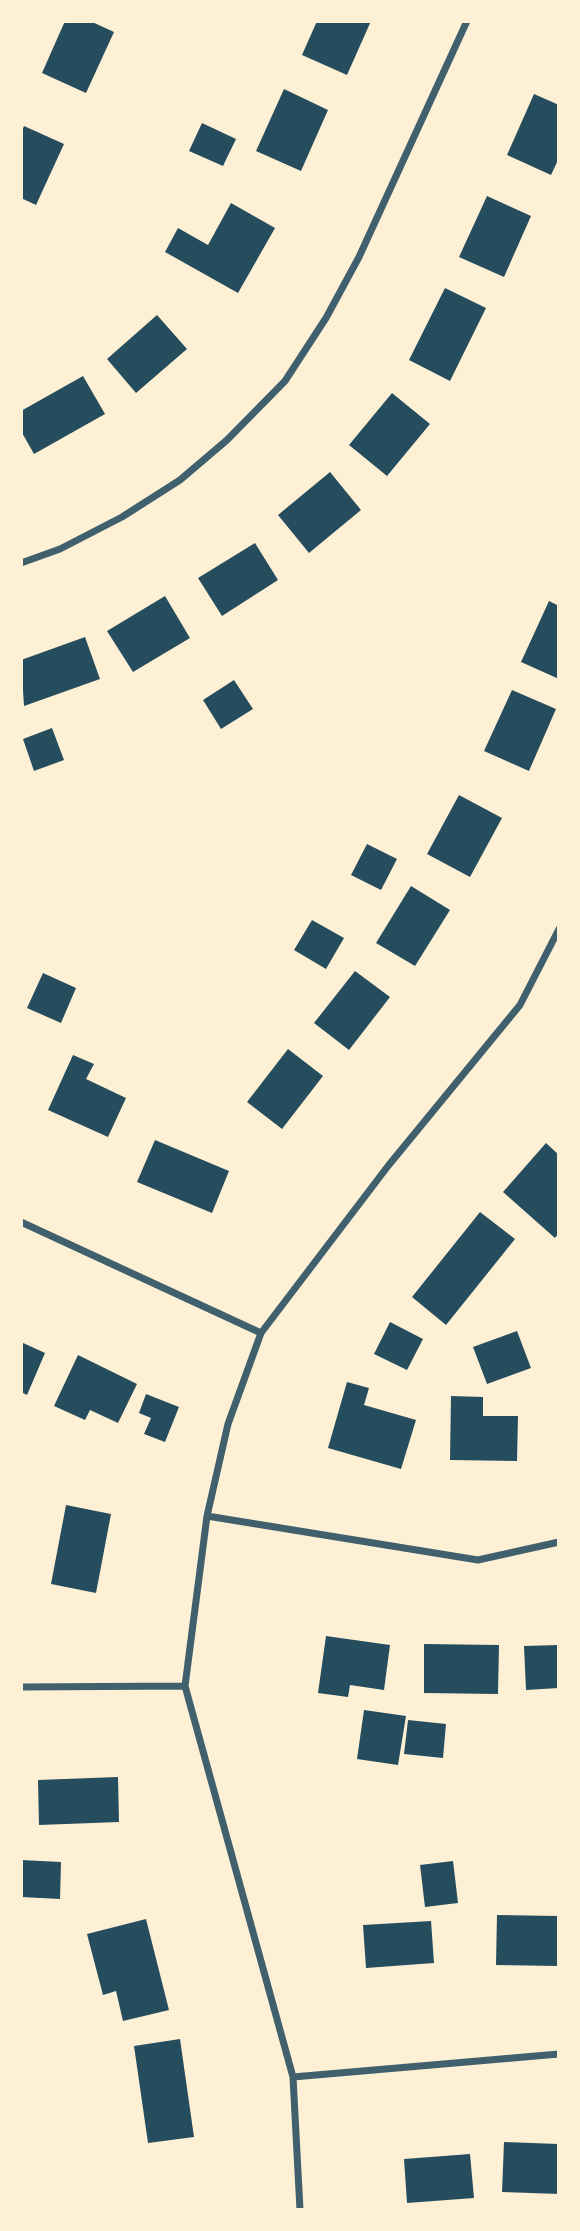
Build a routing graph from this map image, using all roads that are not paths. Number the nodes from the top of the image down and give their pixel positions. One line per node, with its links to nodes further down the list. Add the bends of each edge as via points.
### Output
1 (467, 21): 2 (street, via 359,257 285,381 228,440 180,480 122,517)
2 (21, 563)
3 (559, 929): 5 (street, via 520,1005 388,1166)
4 (21, 1222): 5 (street)
5 (261, 1333): 6 (street, via 228,1424)
6 (207, 1516): 7 (street, via 478,1560); 8 (street)
7 (559, 1542)
8 (185, 1686): 9 (street); 11 (street)
9 (21, 1687)
10 (559, 2054): 11 (street)
11 (293, 2077): 12 (street)
12 (300, 2210)

